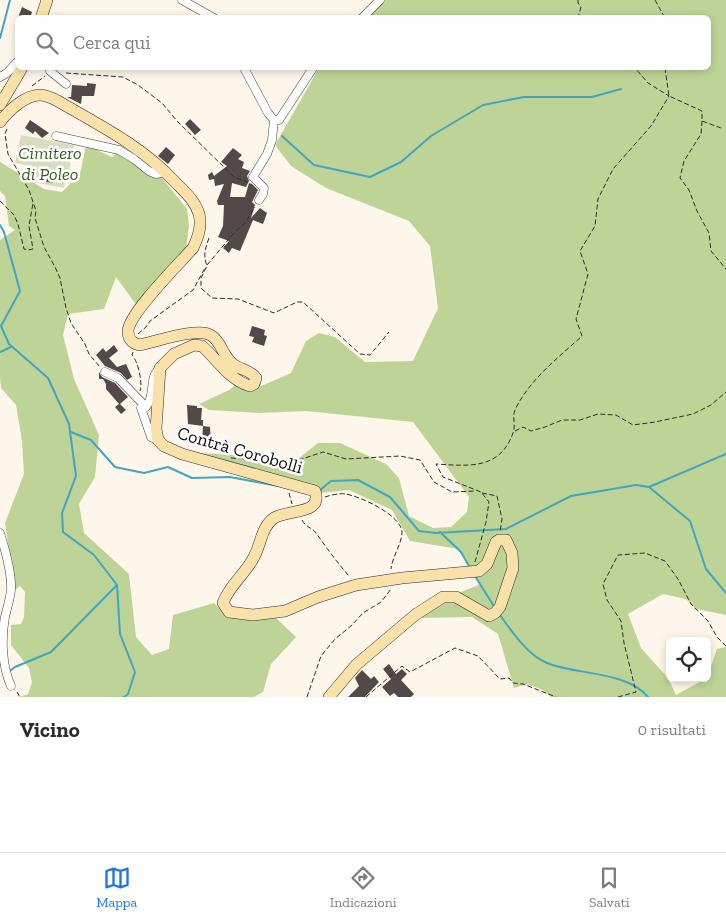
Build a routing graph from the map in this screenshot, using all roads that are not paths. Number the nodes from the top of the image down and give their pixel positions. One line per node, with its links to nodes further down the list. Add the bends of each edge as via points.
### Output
1 (46, 0): 4 (street)
2 (182, 0): 5 (street)
3 (380, 0): 6 (street)
4 (42, 15)
5 (209, 15)
6 (365, 15)
7 (15, 65): 12 (street)
8 (21, 70): 14 (street)
9 (51, 70): 13 (street)
10 (245, 70): 15 (street)
11 (312, 70): 15 (street, via 279,120)
12 (0, 77)
13 (66, 84)
14 (0, 105)
15 (274, 120): 19 (street, via 267,154 253,177 264,188)
16 (4, 124): 18 (street, via 6,114 19,104 32,96 45,96 134,145)
17 (56, 136): 18 (street, via 118,150 149,171 156,174)
18 (166, 172): 20 (street, via 193,201 199,216 199,233 194,248 135,316 128,330 130,340 146,344 188,334 212,335 225,357 256,378 250,386 242,383 226,372 202,346 174,354)
19 (259, 200)
20 (160, 368): 21 (street, via 155,372 146,407 118,378); 23 (street)
21 (105, 372)
22 (141, 408): 23 (street, via 151,437)
23 (157, 434): 26 (street, Contrà Corobolli, via 164,446 182,454 316,496 315,504 308,509 274,518 266,527 247,570 226,595 223,603 229,612 253,615 285,611 356,585 479,570 488,564 496,542 506,540 512,553 513,568 497,610 489,616 456,597 443,597 356,665)
24 (0, 533): 25 (street, via 11,585 4,620 3,664)
25 (11, 686)
26 (330, 697)

